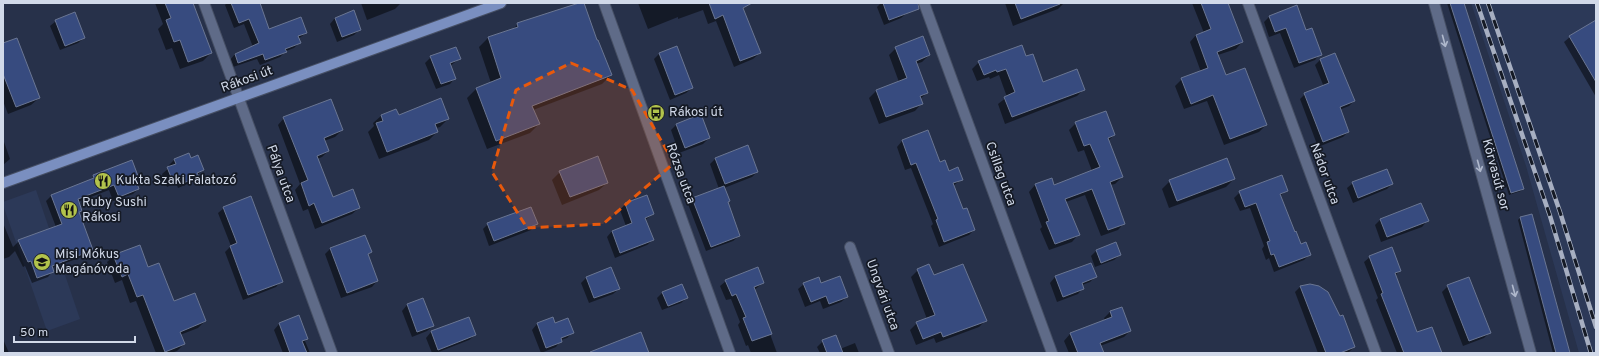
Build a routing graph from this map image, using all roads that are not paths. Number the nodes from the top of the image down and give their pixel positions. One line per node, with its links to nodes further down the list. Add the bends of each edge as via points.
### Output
1 (204, 3): 7 (street, Pálya utca)
2 (501, 3): 7 (main road, Rákosi út)
3 (604, 3): 11 (street, Rózsa utca)
4 (924, 3): 13 (street, Csillag utca)
5 (1248, 3): 14 (street, Nádor utca)
6 (1434, 3): 15 (street, Körvasút sor, one-way to 15)
7 (239, 97): 8 (main road, Rákosi út); 10 (street, Pálya utca)
8 (3, 183)
9 (850, 247): 12 (street, Ungvári utca)
10 (332, 353)
11 (730, 353)
12 (889, 353)
13 (1052, 353)
14 (1376, 353)
15 (1531, 353)

